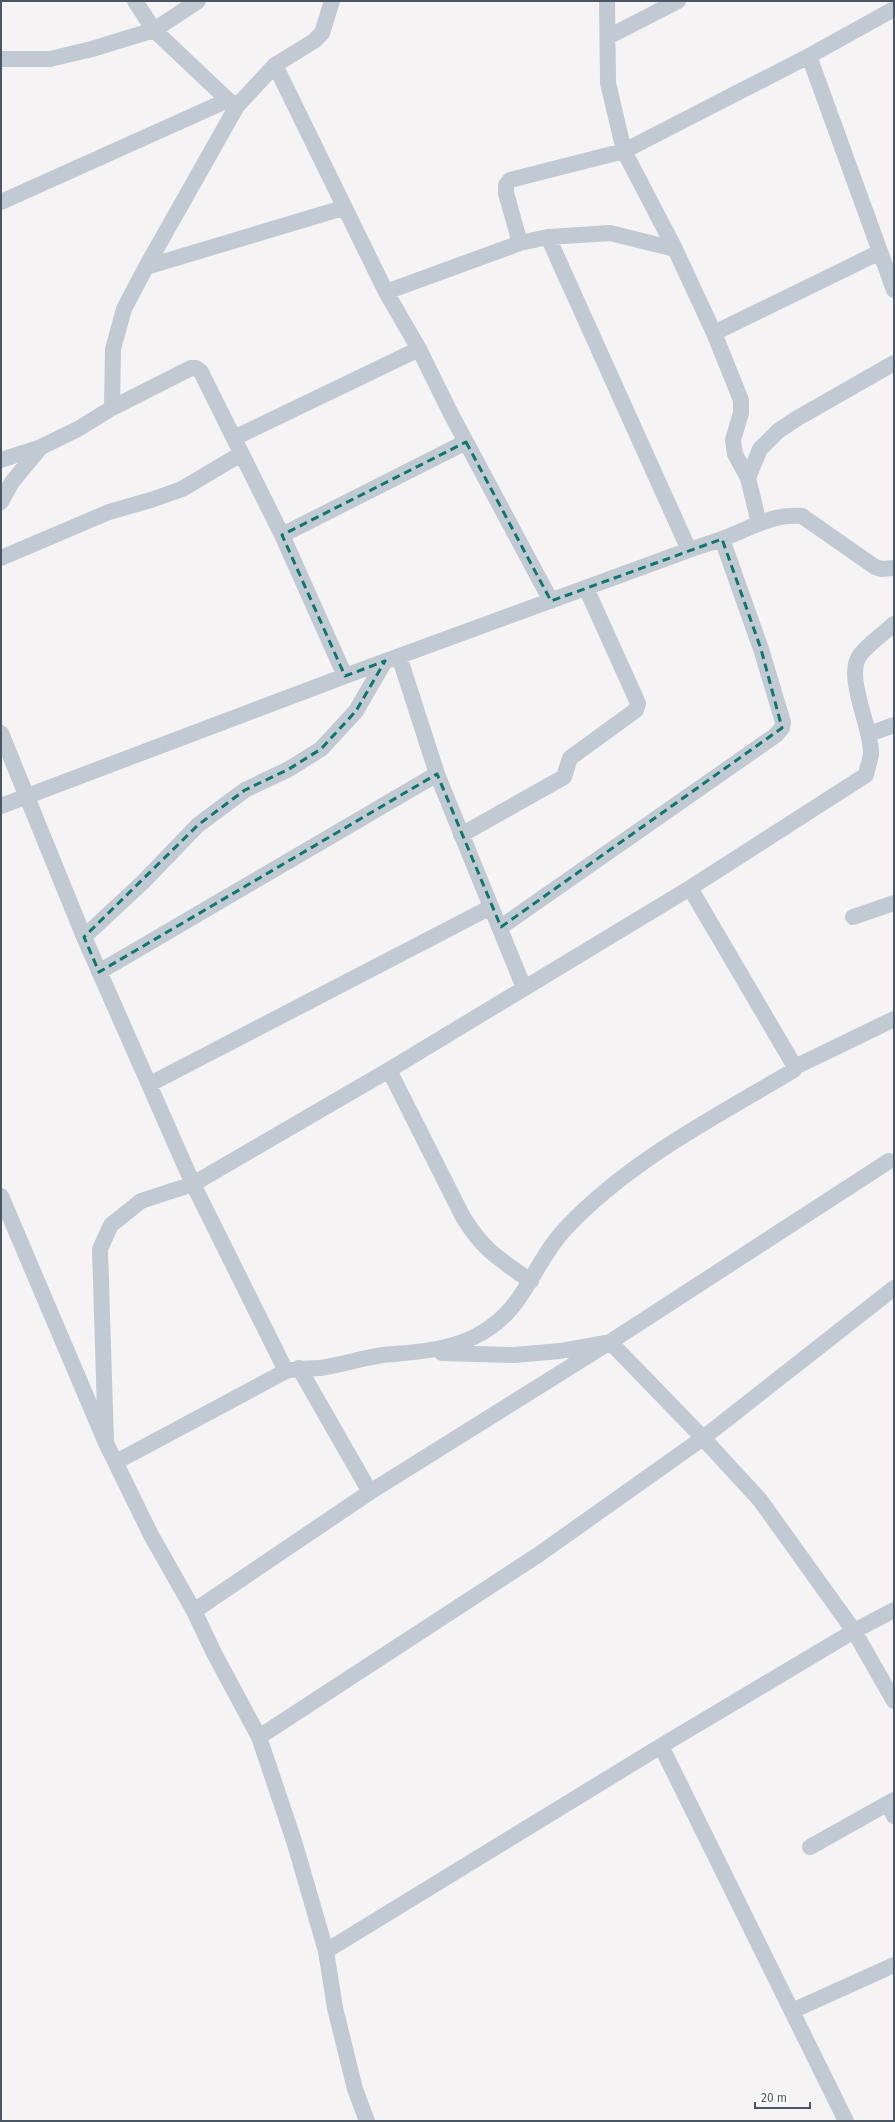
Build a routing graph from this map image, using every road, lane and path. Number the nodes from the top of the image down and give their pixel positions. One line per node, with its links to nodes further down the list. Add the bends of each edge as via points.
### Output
1 (135, 1): 7 (street)
2 (198, 1): 7 (street)
3 (332, 1): 11 (street, via 322,32 314,41)
4 (607, 1): 8 (street)
5 (678, 1): 8 (street)
6 (894, 9): 9 (street)
7 (154, 30): 10 (street, via 50,59); 12 (street)
8 (608, 37): 13 (street, via 608,83)
9 (809, 56): 13 (street); 19 (street)
10 (1, 58)
11 (275, 66): 12 (street); 15 (street)
12 (233, 103): 14 (street); 20 (street)
13 (624, 151): 17 (street, via 510,180 506,185 506,193); 18 (street)
14 (1, 202)
15 (343, 208): 20 (street); 22 (street)
16 (548, 237): 17 (street); 18 (street, via 610,233); 37 (street)
17 (520, 243): 22 (street)
18 (674, 249): 23 (street)
19 (880, 252): 21 (street); 23 (street)
20 (146, 266): 26 (street, via 124,309 114,349)
21 (894, 290)
22 (386, 292): 24 (street)
23 (714, 333): 32 (street, via 741,400 741,414 733,440 735,454)
24 (419, 349): 27 (street); 28 (street)
25 (894, 363): 32 (street, via 778,432 760,449)
26 (112, 408): 27 (street, via 191,368 196,368 201,372); 29 (street, via 78,430)
27 (234, 438): 30 (street)
28 (466, 442): 35 (street); 41 (street)
29 (41, 447): 31 (street); 33 (street, via 12,482)
30 (241, 454): 35 (street); 38 (street, via 182,489 109,512)
31 (1, 460)
32 (748, 478): 34 (street)
33 (1, 502)
34 (759, 523): 36 (street); 39 (street, via 788,515 802,516 875,567)
35 (282, 535): 44 (street)
36 (722, 540): 37 (street); 56 (street, via 762,649 783,722 782,728 776,735)
37 (689, 550): 40 (street)
38 (1, 558)
39 (894, 568)
40 (586, 588): 41 (street); 51 (street, via 638,706 636,710 570,758 564,777)
41 (551, 601): 43 (street)
42 (894, 624): 47 (street, via 859,656 855,669 855,679)
43 (392, 659): 44 (street); 48 (street); 57 (street, via 356,711 322,749 289,769 245,790 198,825 143,882)
44 (345, 676): 49 (street)
45 (894, 725): 47 (street)
46 (1, 734): 49 (street)
47 (869, 734): 52 (street, via 871,755 866,775)
48 (437, 774): 51 (street); 58 (street)
49 (25, 796): 50 (street); 57 (street)
50 (1, 806)
51 (461, 835): 54 (street)
52 (690, 888): 59 (street); 61 (street)
53 (894, 903): 55 (street)
54 (491, 906): 56 (street); 63 (street)
55 (853, 917)
56 (501, 927): 59 (street)
57 (84, 937): 58 (street)
58 (99, 972): 63 (street)
59 (524, 988): 62 (street)
60 (894, 1019): 61 (street)
61 (795, 1067): 67 (street, via 794,1070 656,1153 621,1178 565,1229 541,1261)
62 (389, 1070): 65 (street); 67 (street, via 475,1236 490,1253)
63 (150, 1084): 65 (street)
64 (889, 1161): 69 (street)
65 (193, 1184): 71 (street); 73 (street, via 141,1201 111,1225 100,1249)
66 (1, 1196): 73 (street)
67 (531, 1280): 70 (street, via 517,1304 492,1327 457,1344)
68 (894, 1288): 72 (street)
69 (610, 1342): 70 (street, via 560,1351 514,1355); 72 (street); 75 (street)
70 (421, 1352): 71 (street, via 382,1356 320,1368)
71 (292, 1369): 74 (street); 75 (street)
72 (703, 1438): 78 (street, via 760,1500); 80 (street, via 538,1555)
73 (106, 1443): 74 (street)
74 (116, 1462): 77 (street, via 151,1535)
75 (370, 1492): 77 (street)
76 (894, 1610): 78 (street)
77 (194, 1611): 80 (street)
78 (854, 1631): 79 (street); 81 (street)
79 (894, 1701)
80 (259, 1737): 84 (street, via 294,1841)
81 (662, 1746): 84 (street); 86 (street)
82 (892, 1807): 83 (street)
83 (810, 1847)
84 (326, 1951): 87 (street, via 340,2030 355,2089)
85 (894, 1965): 86 (street)
86 (792, 2011): 88 (street)
87 (367, 2121)
88 (846, 2121)

